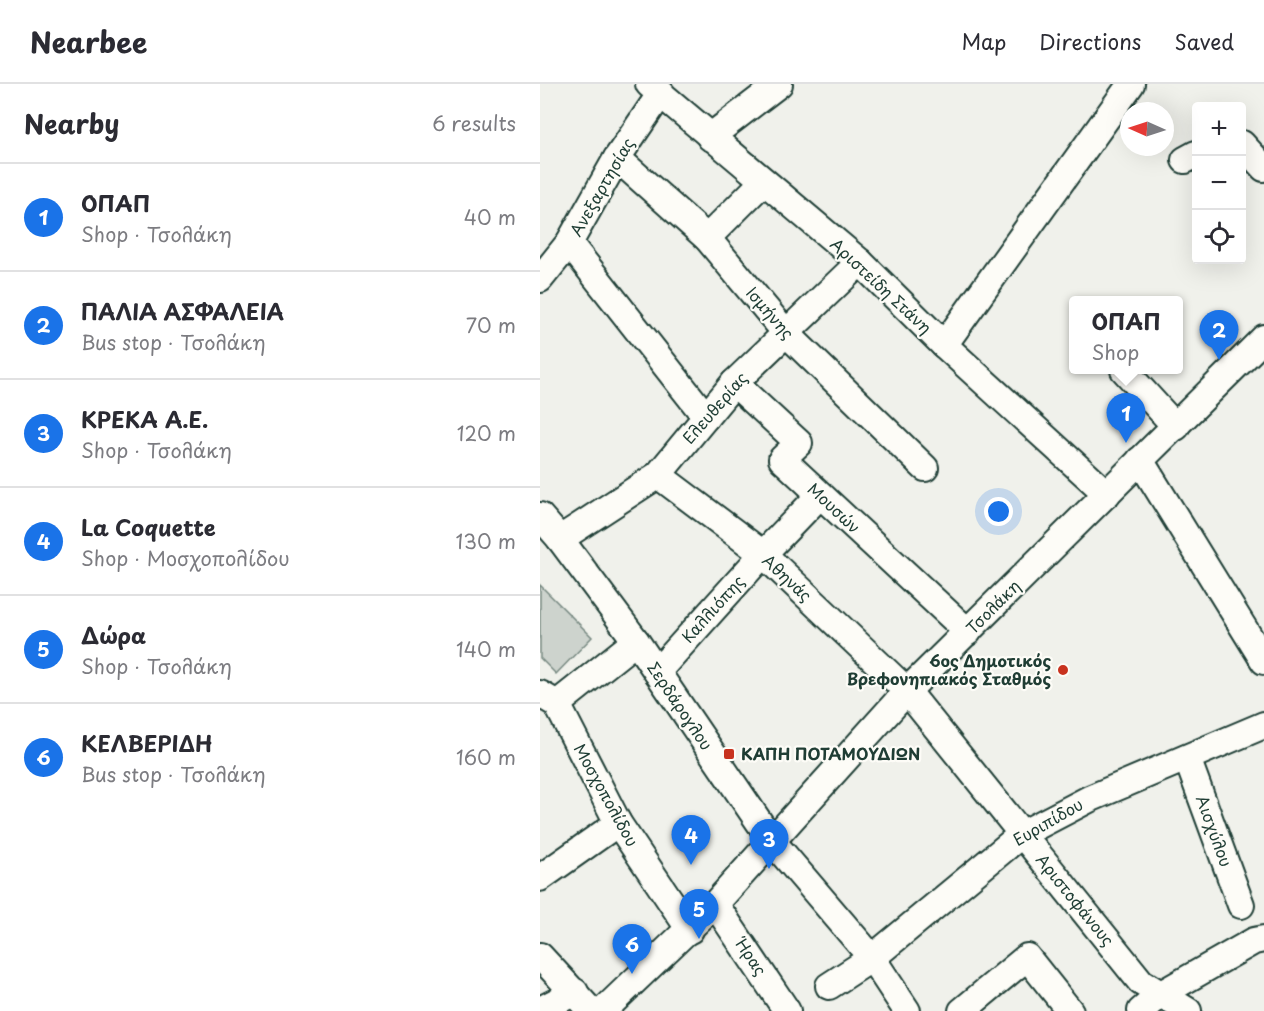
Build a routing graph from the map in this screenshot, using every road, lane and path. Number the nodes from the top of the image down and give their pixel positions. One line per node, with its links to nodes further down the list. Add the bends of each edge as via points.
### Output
1 (779, 84): 4 (street)
2 (1131, 84): 15 (street)
3 (655, 89): 4 (street, Αριστείδη Στάνη); 6 (street, Ανεξαρτησίας)
4 (710, 137): 8 (street, Αριστείδη Στάνη)
5 (1246, 148): 7 (street)
6 (617, 158): 9 (street, Ισμήνης); 10 (street, Ανεξαρτησίας)
7 (1264, 168)
8 (763, 182): 9 (street); 11 (street, Αριστείδη Στάνη)
9 (707, 238): 13 (street, Ισμήνης)
10 (570, 243): 12 (street, Ανεξαρτησίας); 18 (street)
11 (860, 262): 13 (street, Ελευθερίας); 15 (street, Αριστείδη Στάνη)
12 (540, 279)
13 (786, 333): 17 (street, Ελευθερίας); 21 (street, Ισμήνης)
14 (1264, 338): 19 (street, Τσολάκη)
15 (944, 345): 23 (street, Αριστείδη Στάνη)
16 (1128, 374): 19 (street)
17 (734, 383): 18 (street, Ελευθερίας); 24 (street, Μουσών, via 799,442 782,459)
18 (706, 417): 22 (street, Ελευθερίας)
19 (1176, 427): 20 (street, Τσολάκη)
20 (1140, 460): 23 (street, Τσολάκη); 30 (street)
21 (925, 468)
22 (658, 475): 26 (street, Ελευθερίας); 27 (street, Αθηνάς)
23 (1107, 494): 28 (street, Τσολάκη)
24 (820, 495): 27 (street, Καλλιόπης); 28 (street, Μουσών)
25 (540, 516): 26 (street, Σερδάρογλου)
26 (560, 539): 29 (street, Σερδάρογλου)
27 (763, 554): 31 (street, Καλλιόπης); 32 (street, Αθηνάς)
28 (968, 632): 32 (street, Τσολάκη)
29 (636, 641): 31 (street, Σερδάρογλου); 33 (street)
30 (1264, 662)
31 (657, 672): 38 (street, Σερδάρογλου)
32 (907, 692): 37 (street, Αριστοφάνους); 38 (street, Τσολάκη)
33 (549, 699): 36 (street, Μοσχοπολίδου)
34 (1264, 725): 35 (street, Ευριπίδου)
35 (1187, 758): 37 (street, Ευριπίδου, via 1089,799); 42 (street, Αισχύλου, via 1242,908)
36 (618, 823): 39 (street); 41 (street, Μοσχοπολίδου)
37 (1022, 834): 44 (street, Ευριπίδου); 46 (street, Αριστοφάνους, via 1141,982)
38 (772, 841): 40 (street, Τσολάκη); 44 (street, Σερδάρογλου)
39 (540, 878)
40 (715, 904): 41 (street, Τσολάκη); 50 (street, Ήρας)
41 (690, 930): 49 (street, Τσολάκη)
42 (1259, 940): 46 (street)
43 (540, 957): 47 (street)
44 (872, 958): 45 (street, Ευριπίδου); 51 (street, Σερδάρογλου)
45 (829, 986)
46 (1161, 994): 54 (street); 55 (street, Αριστοφάνους)
47 (583, 1001): 48 (street)
48 (540, 1010)
49 (603, 1011)
50 (787, 1011)
51 (906, 1011)
52 (962, 1011): 53 (street, via 1028,957)
53 (1070, 1011)
54 (1141, 1011)
55 (1188, 1011)

